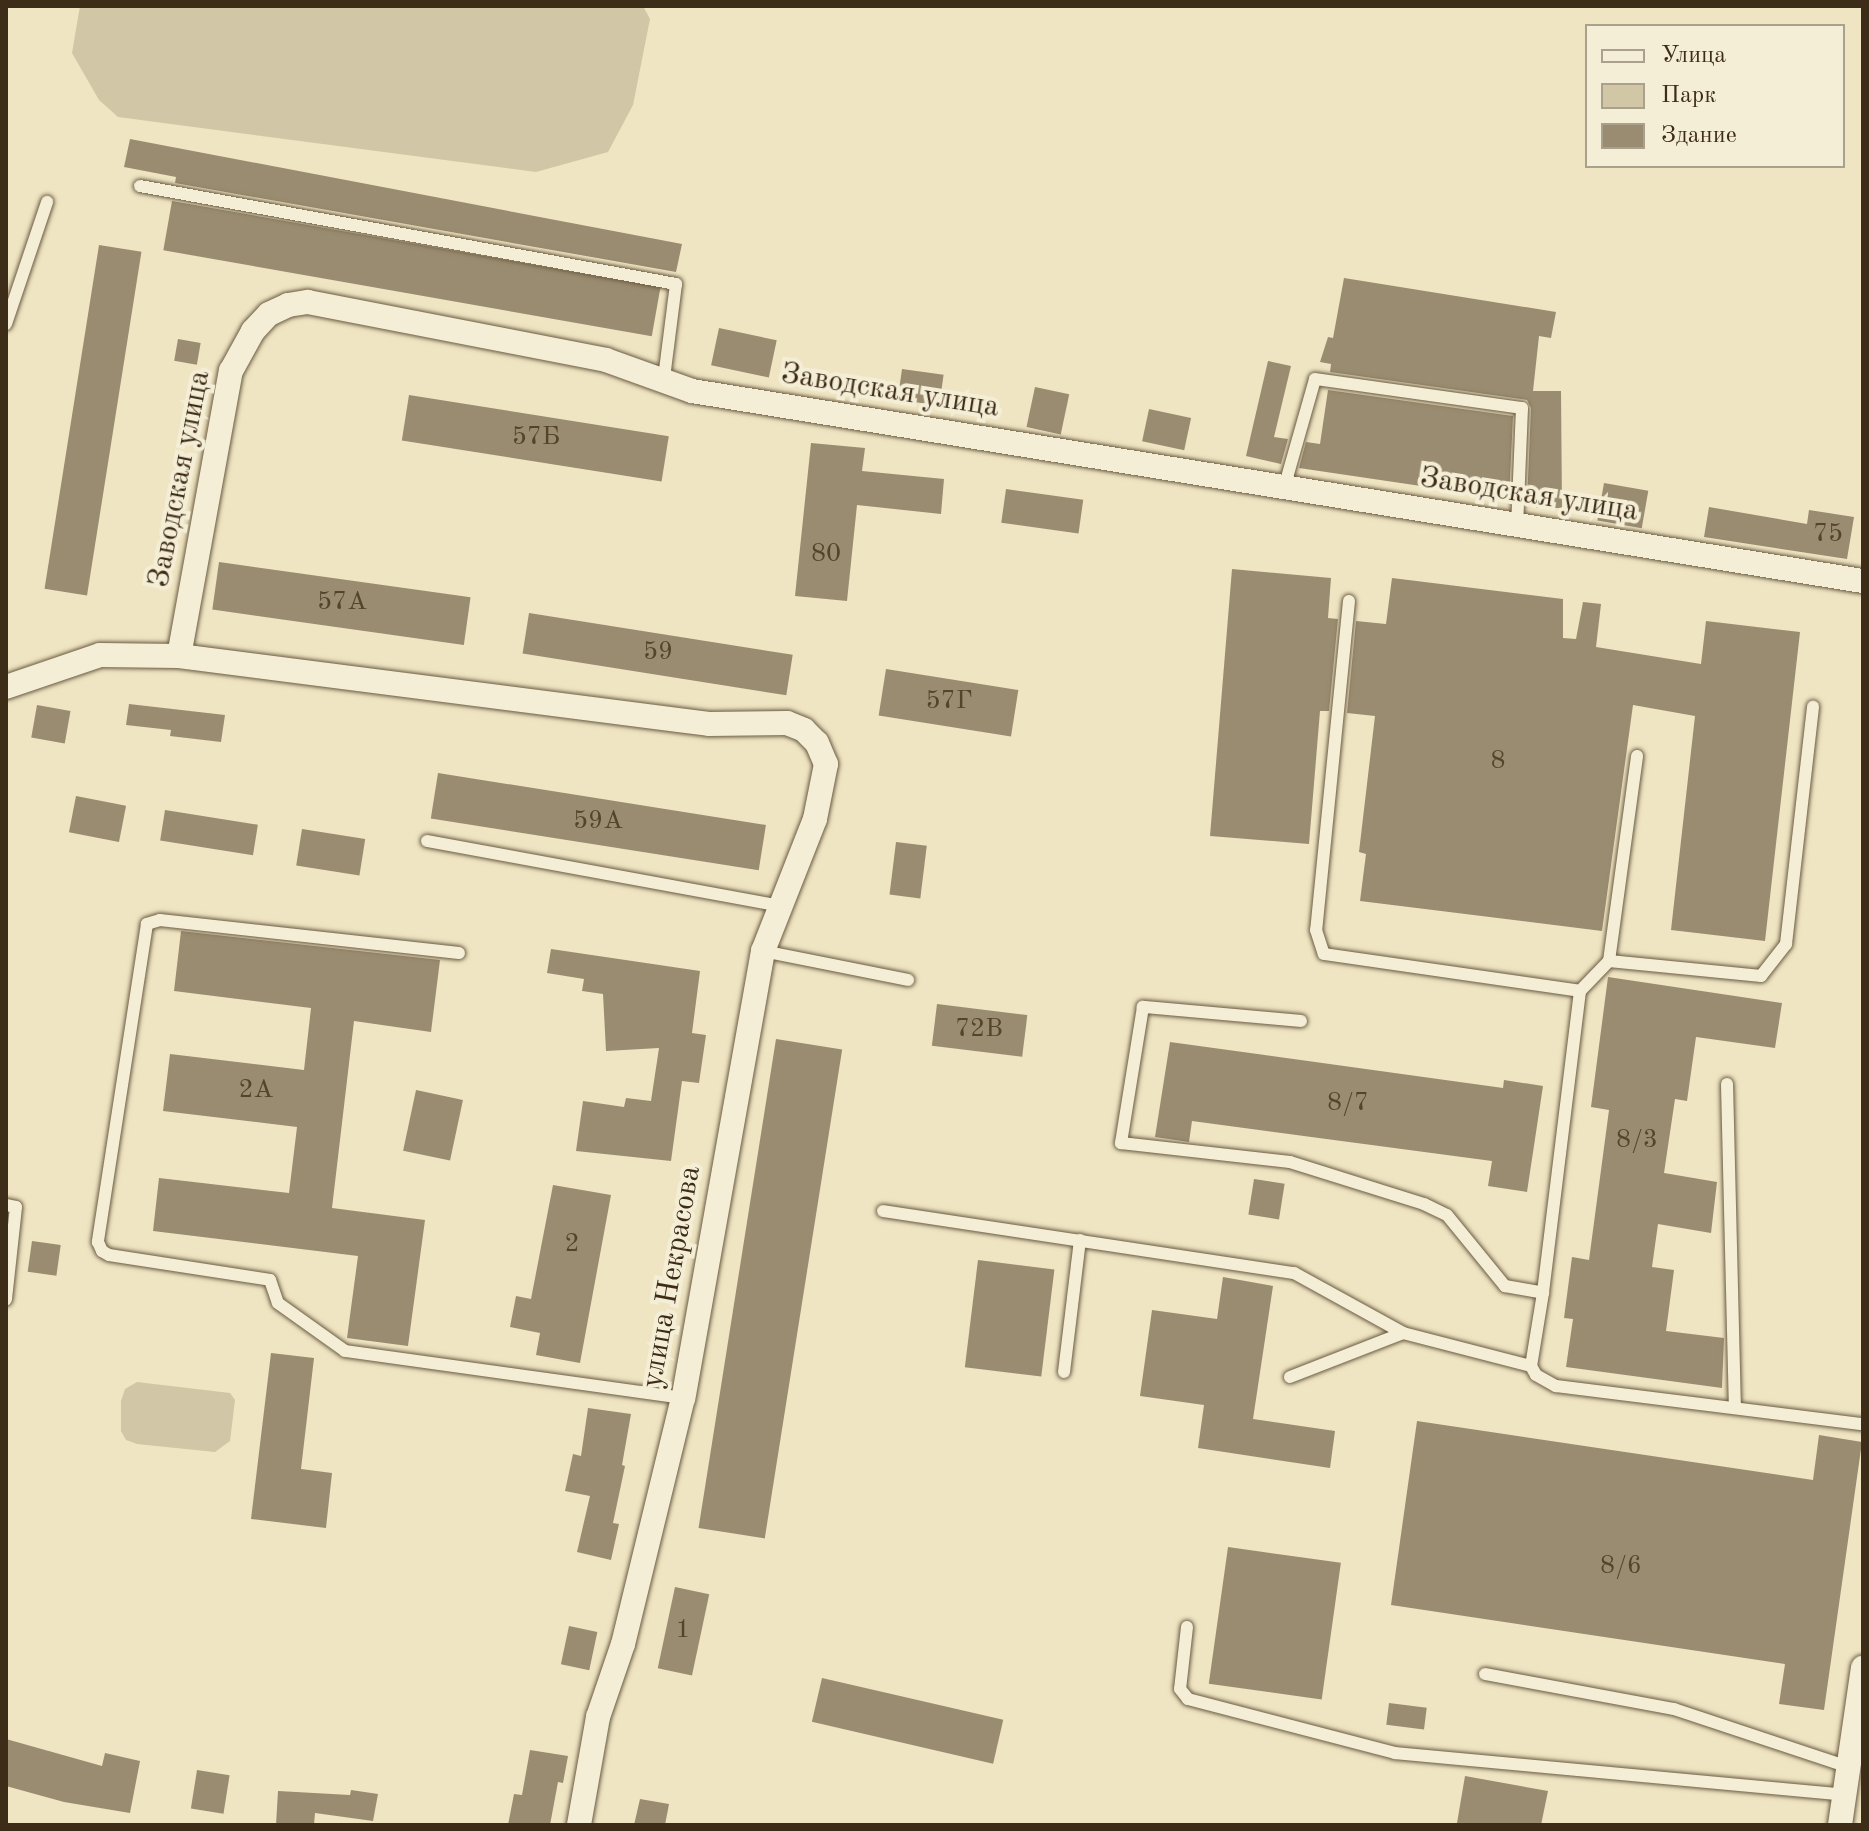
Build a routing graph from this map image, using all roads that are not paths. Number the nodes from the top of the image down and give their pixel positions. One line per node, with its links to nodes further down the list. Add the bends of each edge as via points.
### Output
1 (140, 186): 4 (lane, via 676,284)
2 (47, 202): 3 (lane)
3 (6, 324)
4 (664, 378): 5 (street, Заводская улица, via 692,391); 9 (street, Заводская улица, via 606,360 308,302 269,314 246,341 231,371)
5 (1284, 488): 6 (street, Заводская улица); 6 (lane, via 1315,379 1522,408)
6 (1517, 525): 7 (street, Заводская улица)
7 (1863, 581)
8 (1349, 601): 19 (lane, via 1316,930 1324,954)
9 (179, 656): 10 (street, via 100,655); 14 (street, улица Некрасова, via 709,724 787,723 804,730 826,764 818,806)
10 (8, 682)
11 (1813, 707): 17 (lane, via 1786,944 1761,976)
12 (1637, 756): 17 (lane)
13 (427, 841): 14 (lane)
14 (781, 906): 15 (street, улица Некрасова)
15 (763, 951): 18 (lane); 31 (street, улица Некрасова)
16 (459, 953): 31 (lane, via 147,924 100,1226 102,1251 270,1280 278,1303 345,1351)
17 (1609, 961): 19 (lane)
18 (908, 980)
19 (1580, 991): 25 (lane)
20 (1301, 1021): 25 (lane, via 1143,1007 1121,1143 1290,1162 1424,1204 1447,1215 1505,1286)
21 (1727, 1084): 32 (lane)
22 (6, 1205): 26 (lane, via 16,1207)
23 (883, 1211): 24 (lane)
24 (1080, 1240): 27 (lane, via 1294,1273); 29 (lane)
25 (1543, 1293): 28 (lane)
26 (6, 1299)
27 (1403, 1333): 28 (lane); 30 (lane)
28 (1531, 1366): 32 (lane, via 1556,1386)
29 (1064, 1372)
30 (1290, 1377)
31 (683, 1398): 39 (street, улица Некрасова, via 623,1644 598,1717)
32 (1735, 1408): 33 (lane)
33 (1863, 1424)
34 (1187, 1627): 38 (lane, via 1180,1689 1188,1699 1395,1753)
35 (1863, 1668): 37 (street)
36 (1485, 1674): 37 (lane, via 1674,1709)
37 (1848, 1767): 38 (street)
38 (1844, 1795): 40 (street)
39 (579, 1825)
40 (1840, 1825)

